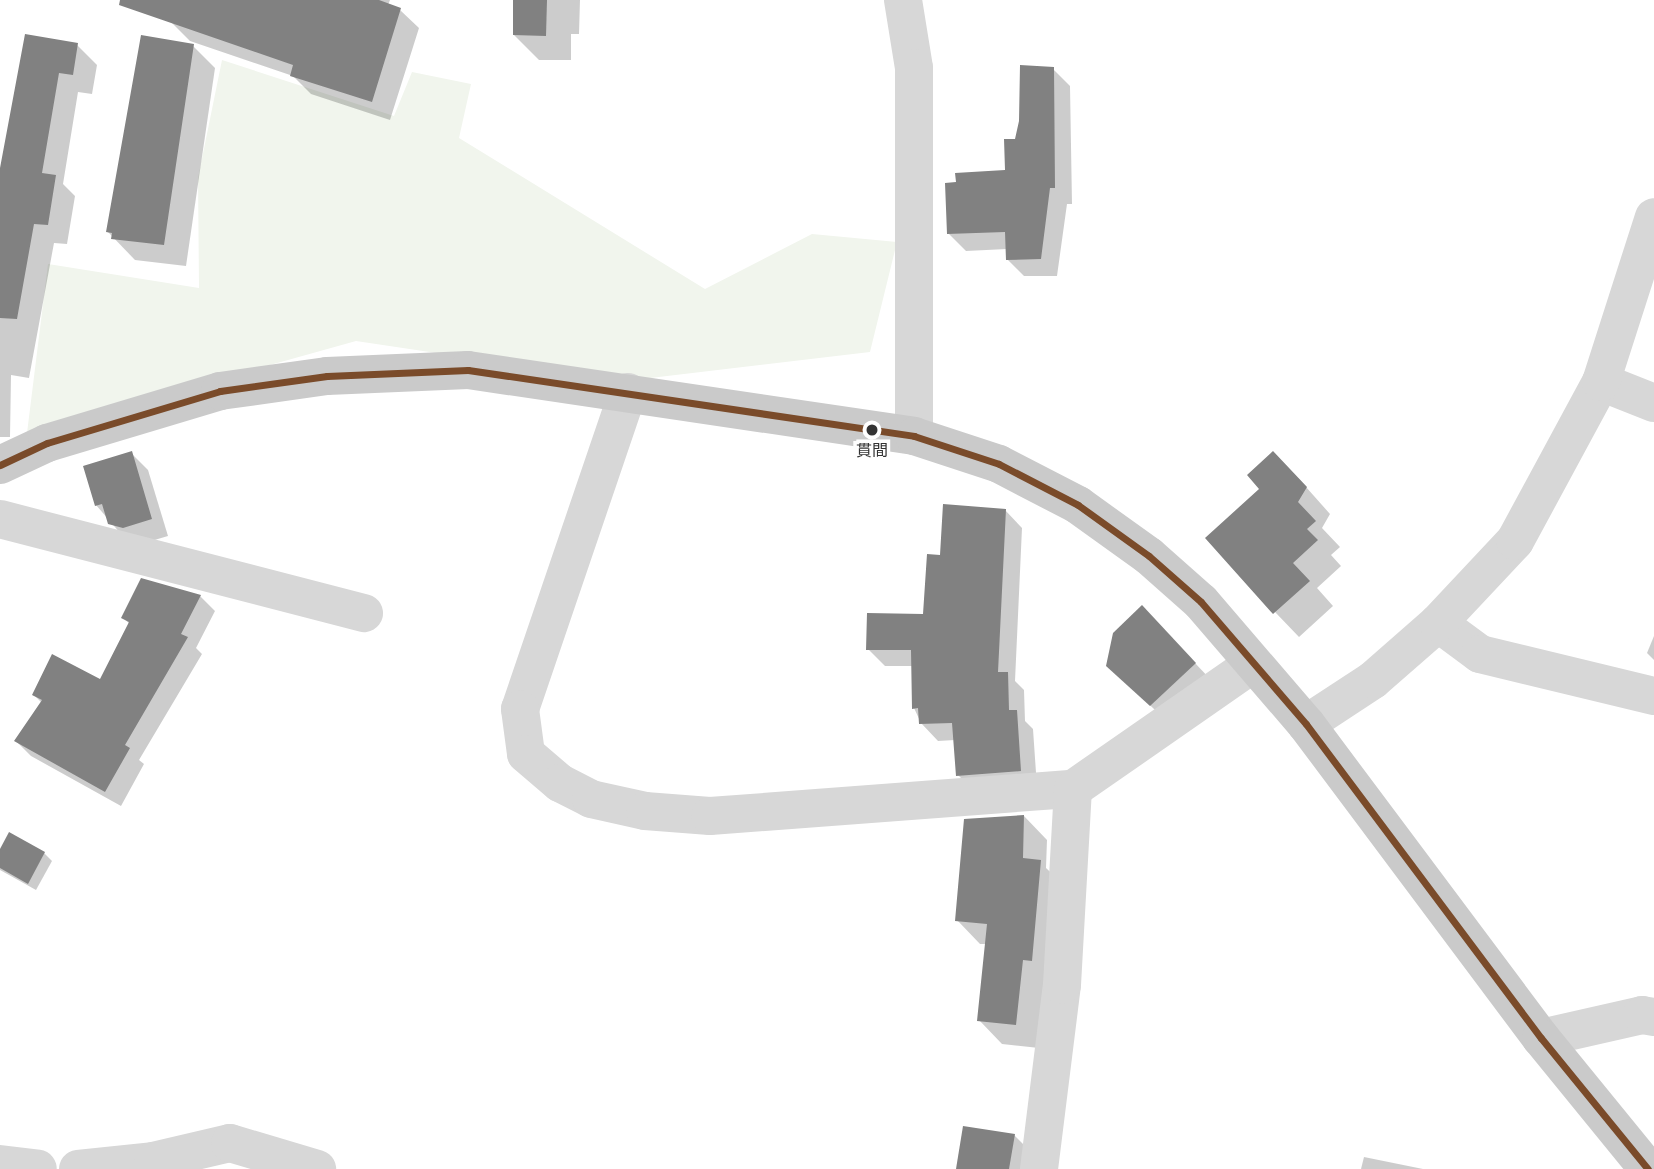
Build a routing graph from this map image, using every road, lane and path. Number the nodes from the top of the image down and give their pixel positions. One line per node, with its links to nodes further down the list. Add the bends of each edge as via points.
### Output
1 (902, 0): 6 (street, via 914,68)
2 (1654, 217): 3 (street)
3 (1601, 383): 5 (street); 10 (street, via 1515,541)
4 (628, 391): 6 (main road); 7 (main road, via 468,370 327,376 220,391 47,443); 14 (street, via 520,709 526,754 560,783 590,799 645,811 710,816)
5 (1654, 403)
6 (914, 436): 11 (main road, via 999,464 1078,505 1150,556 1201,602)
7 (0, 465)
8 (0, 519): 9 (street)
9 (364, 613)
10 (1438, 623): 12 (street, via 1480,654); 13 (street, via 1373,680)
11 (1253, 664): 13 (main road); 14 (street)
12 (1654, 696)
13 (1306, 724): 16 (main road)
14 (1073, 789): 21 (street, via 1062,985)
15 (1654, 1017): 16 (street, via 1642,1015)
16 (1541, 1038): 22 (main road)
17 (0, 1164): 18 (street)
18 (38, 1169)
19 (78, 1169): 20 (street, via 153,1161 230,1143)
20 (317, 1169)
21 (1039, 1169)
22 (1648, 1169)

